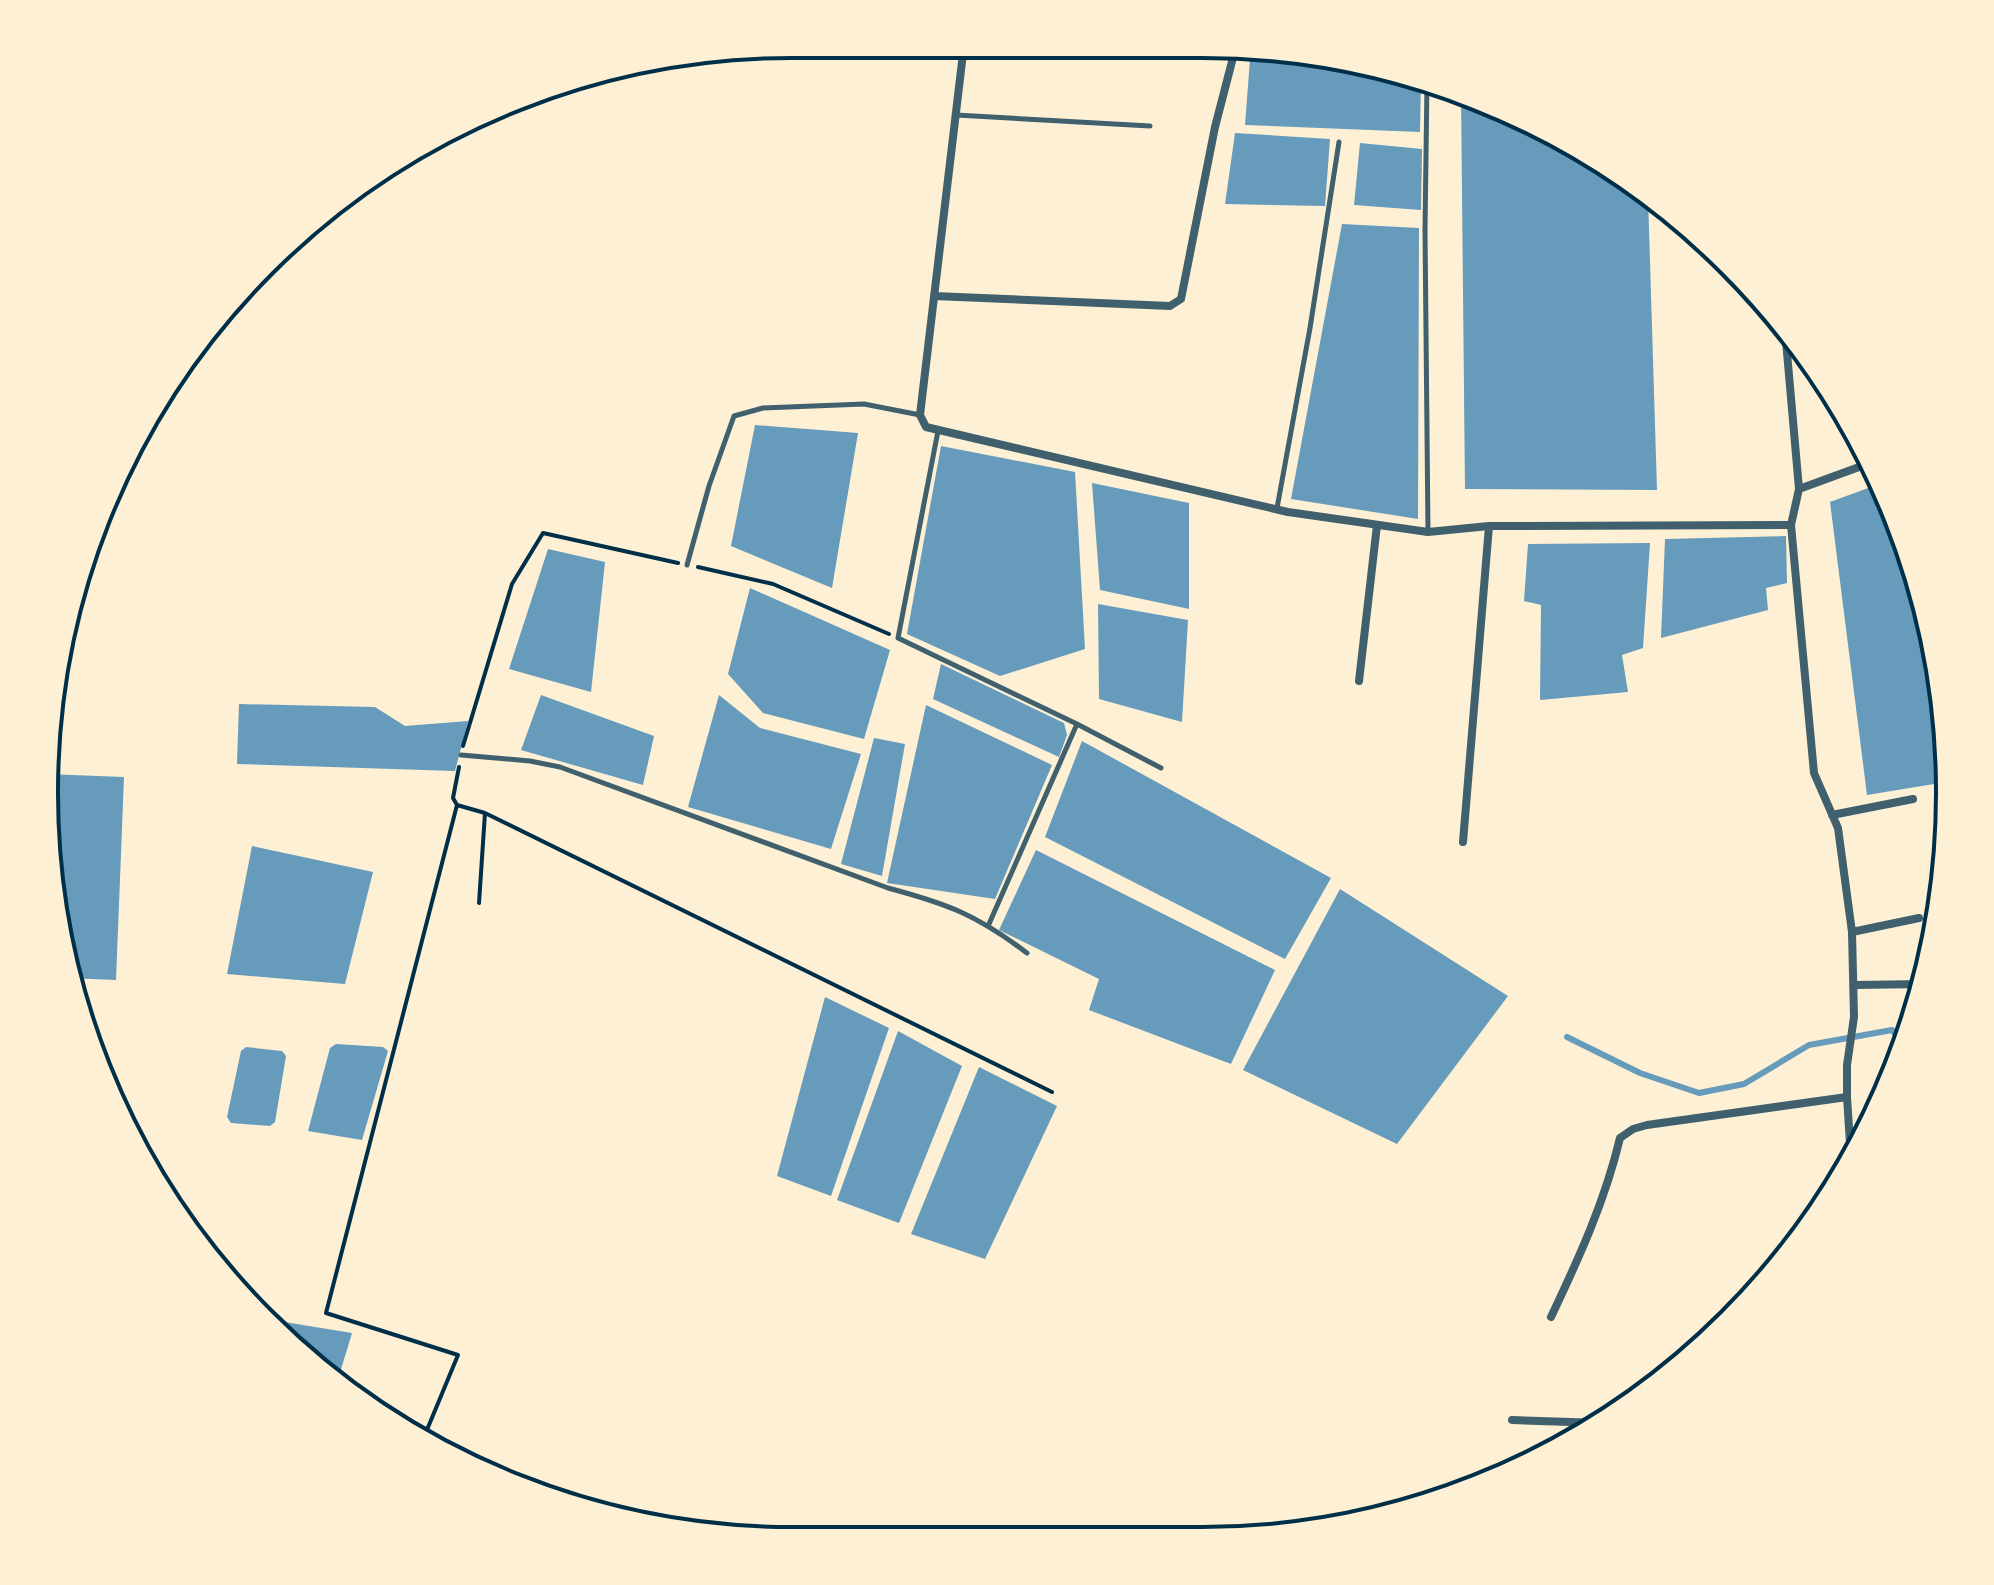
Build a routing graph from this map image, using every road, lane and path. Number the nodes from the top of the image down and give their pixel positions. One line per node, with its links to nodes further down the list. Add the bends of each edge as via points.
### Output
1 (962, 58): 4 (street)
2 (1233, 59): 7 (street, via 1181,299 1170,306)
3 (1427, 94): 17 (lane)
4 (955, 115): 5 (lane); 7 (street)
5 (1150, 126)
6 (1339, 142): 13 (lane)
7 (934, 296): 9 (street)
8 (1787, 349): 12 (street)
9 (920, 415): 10 (street, via 926,427); 18 (lane, via 864,404 763,408 734,416)
10 (938, 430): 13 (street); 19 (lane)
11 (1859, 467): 12 (street)
12 (1799, 489): 15 (street)
13 (1277, 509): 14 (street)
14 (1377, 525): 17 (street); 20 (street)
15 (1791, 525): 16 (street); 27 (street, via 1814,773)
16 (1489, 526): 17 (street); 28 (street)
17 (1428, 532)
18 (687, 565): 19 (path, via 773,584); 22 (path, via 543,533 512,584)
19 (898, 638): 21 (lane)
20 (1359, 681)
21 (1077, 724): 23 (lane); 31 (lane)
22 (461, 755): 25 (path, via 453,798); 31 (lane, via 560,767 888,888 942,902)
23 (1161, 768)
24 (1913, 799): 27 (street)
25 (457, 805): 26 (path); 42 (path, via 326,1313 458,1355)
26 (485, 813): 29 (path); 36 (path)
27 (1832, 815): 32 (street)
28 (1463, 842)
29 (479, 903)
30 (1919, 918): 32 (street)
31 (989, 924): 33 (lane)
32 (1852, 932): 35 (street)
33 (1027, 953)
34 (1911, 984): 35 (street)
35 (1855, 985): 37 (street)
36 (1052, 1092)
37 (1847, 1097): 38 (street); 39 (street, via 1647,1125 1620,1138 1591,1231)
38 (1850, 1137)
39 (1551, 1317)
40 (1512, 1420): 41 (street)
41 (1580, 1422)
42 (427, 1430)

